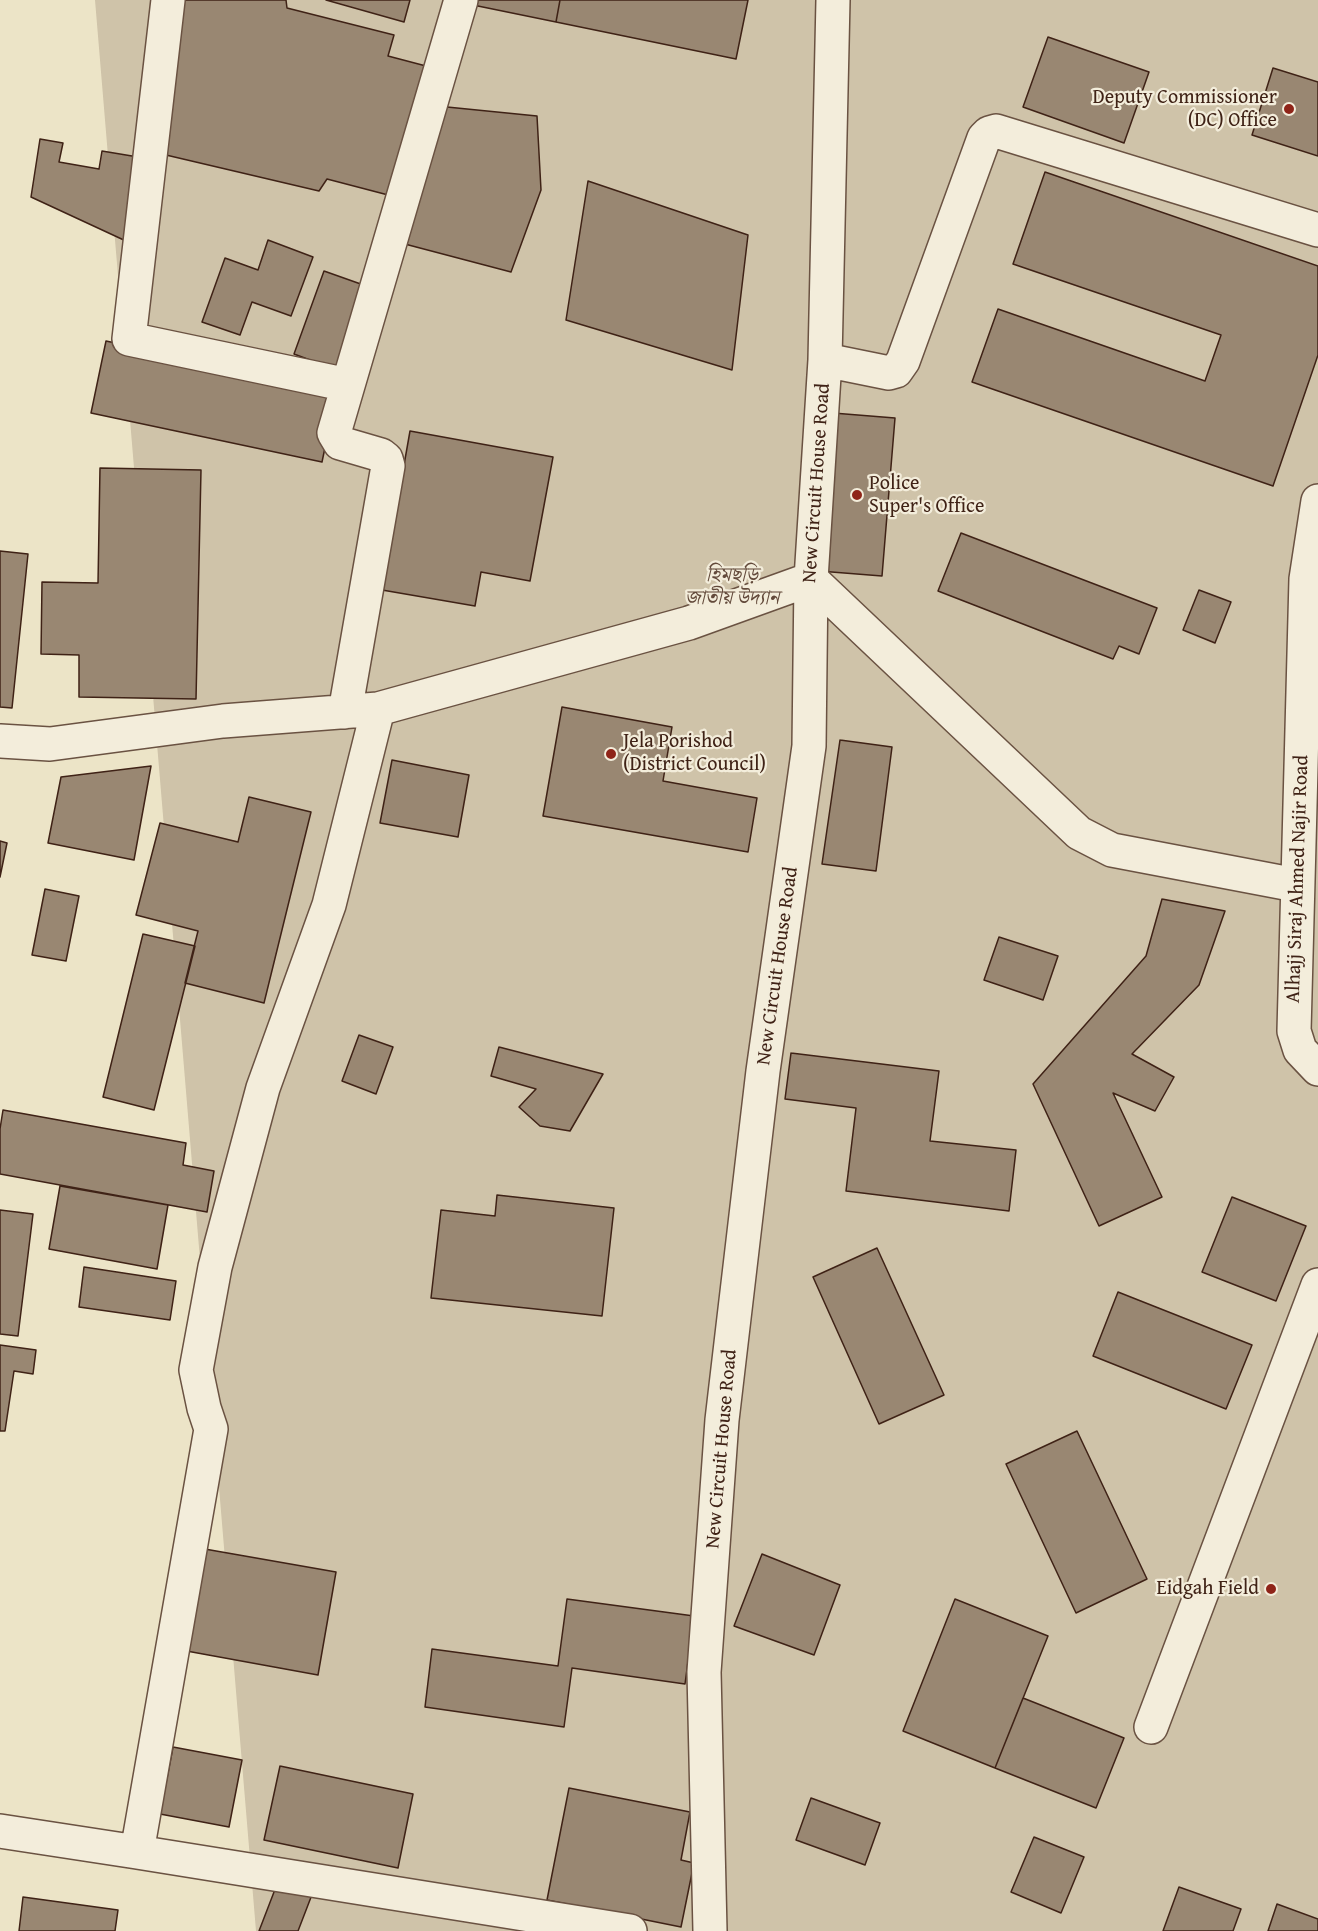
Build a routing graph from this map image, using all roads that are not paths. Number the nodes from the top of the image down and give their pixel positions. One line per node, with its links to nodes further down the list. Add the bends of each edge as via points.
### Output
1 (168, 0): 6 (street, via 129,339)
2 (461, 0): 6 (street)
3 (833, 0): 5 (street, New Circuit House Road)
4 (1318, 230): 5 (street, via 989,132 896,371)
5 (825, 360): 8 (street, New Circuit House Road)
6 (348, 385): 10 (street, via 334,433 340,443 381,455 388,466)
7 (1318, 501): 12 (street, Alhajj Siraj Ahmed Najir Road, via 1306,579)
8 (811, 579): 9 (street, via 689,623); 12 (street, via 1079,833 1112,850); 19 (street, New Circuit House Road, via 809,746 763,1071 721,1431 704,1672)
9 (378, 709): 10 (street); 17 (street, via 329,905 263,1088 215,1267 196,1370 211,1429)
10 (345, 712): 11 (street, via 224,721 50,744)
11 (0, 741)
12 (1296, 885): 13 (street, Alhajj Siraj Ahmed Najir Road, via 1294,1031 1300,1050)
13 (1318, 1069)
14 (1318, 1285): 15 (street)
15 (1151, 1727)
16 (0, 1831): 17 (street)
17 (137, 1852): 18 (street)
18 (630, 1931)
19 (710, 1931)

